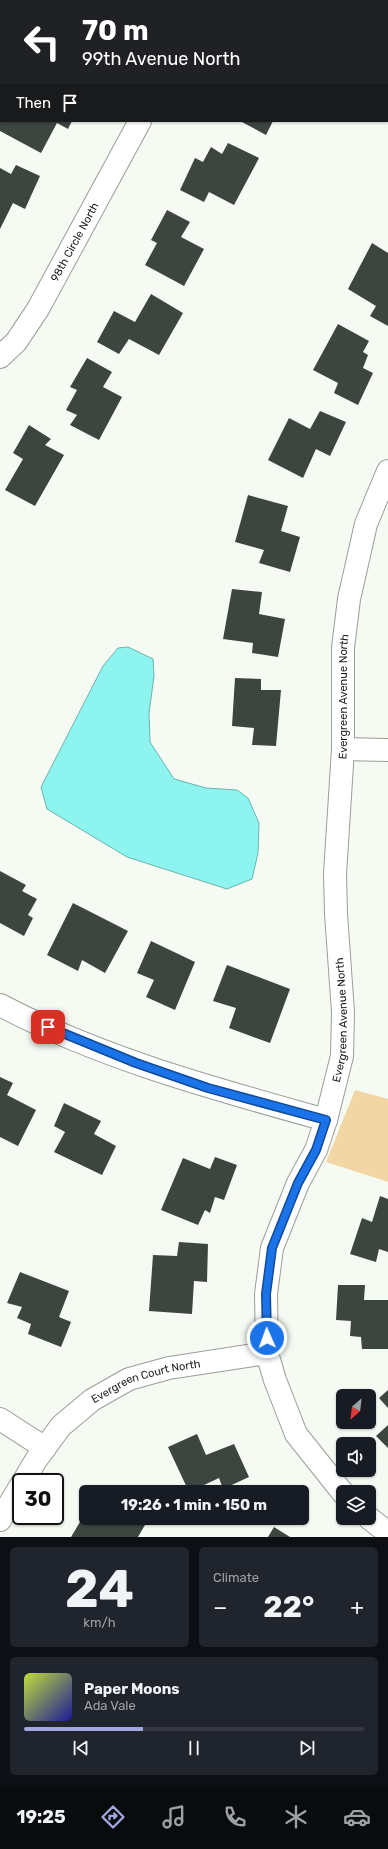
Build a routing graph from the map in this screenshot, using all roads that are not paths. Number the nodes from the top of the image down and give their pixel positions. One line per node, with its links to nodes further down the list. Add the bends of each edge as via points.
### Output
1 (139, 122): 2 (street, 98th Circle North, via 38,309 16,342)
2 (0, 357)
3 (388, 471): 4 (street, Evergreen Avenue North, via 366,524 348,599 343,648)
4 (343, 749): 5 (street); 7 (street, Evergreen Avenue North, via 335,874 343,1012 342,1056)
5 (388, 750)
6 (0, 1005): 7 (street, via 136,1063 208,1088)
7 (326, 1120): 8 (street, Evergreen Avenue North, via 316,1150 298,1183 272,1248 266,1294)
8 (267, 1353): 10 (street, Evergreen Court North, via 169,1368 130,1379 92,1400 61,1426); 12 (street, Evergreen Avenue North, via 296,1434)
9 (0, 1419): 10 (street)
10 (45, 1448): 11 (street, Evergreen Court North)
11 (29, 1473)
12 (337, 1485)
13 (12, 1500): 14 (street)
14 (0, 1520)
15 (376, 1524): 16 (street)
16 (388, 1533)

